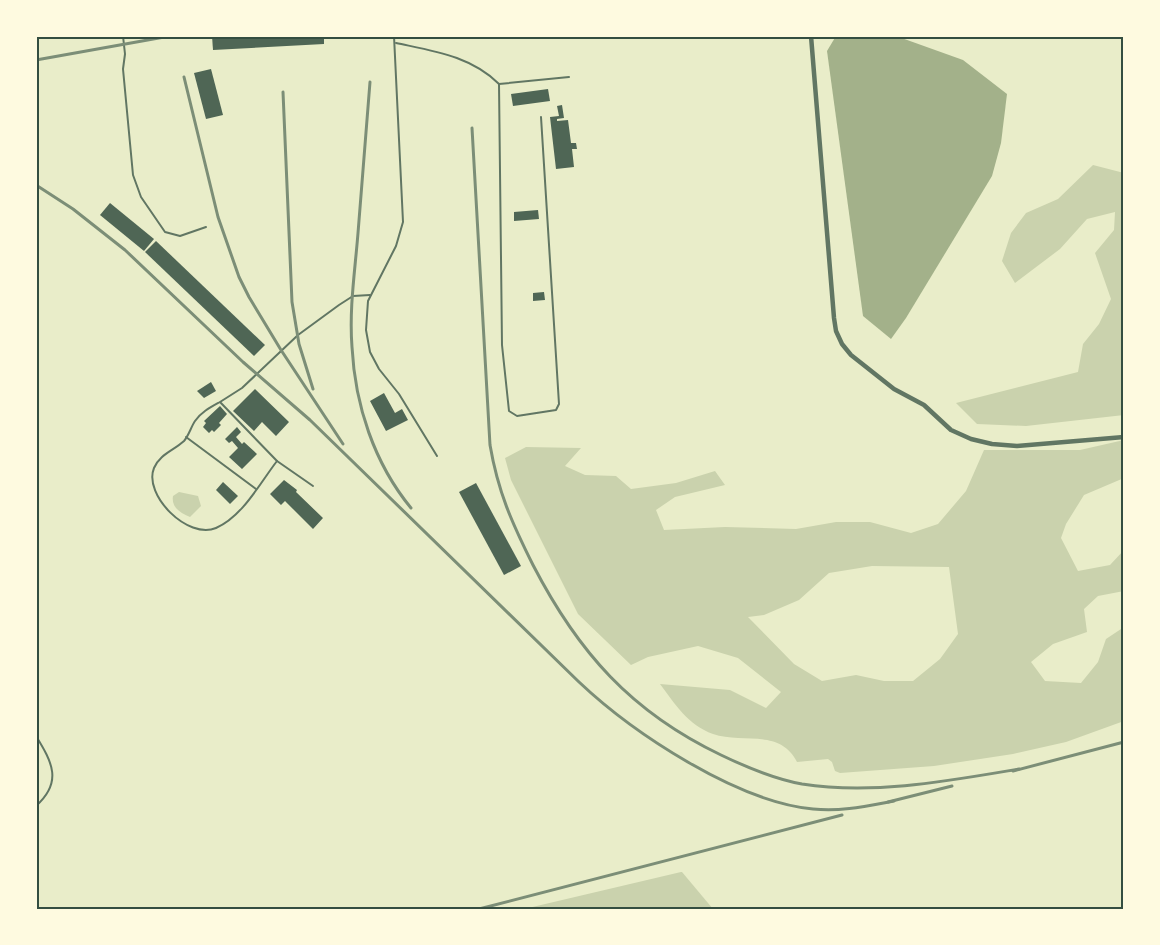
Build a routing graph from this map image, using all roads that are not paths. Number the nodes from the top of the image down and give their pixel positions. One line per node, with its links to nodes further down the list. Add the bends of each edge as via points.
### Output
1 (123, 36): 8 (lane, via 133,174 138,189 165,232 180,236)
2 (394, 36): 4 (lane)
3 (811, 36): 12 (street, via 834,318 842,344 894,389 924,405 951,430 971,439 1017,446)
4 (396, 43): 6 (lane, via 468,61); 9 (lane, via 403,222 396,246)
5 (569, 77): 6 (lane)
6 (499, 84): 7 (lane, via 502,353 509,411 517,416 556,410 560,404)
7 (541, 117)
8 (206, 227)
9 (370, 295): 10 (lane, via 353,296 339,305 298,335 243,388); 13 (lane, via 365,319 370,352)
10 (220, 402): 11 (lane, via 198,417); 14 (lane)
11 (186, 437): 16 (lane); 16 (lane, via 160,458 152,475 156,491 179,521 200,529 216,528 238,512)
12 (1124, 437)
13 (437, 456)
14 (277, 461): 15 (lane); 16 (lane)
15 (313, 486)
16 (256, 489)
17 (36, 736): 18 (lane, via 53,774 48,793)
18 (36, 806)

